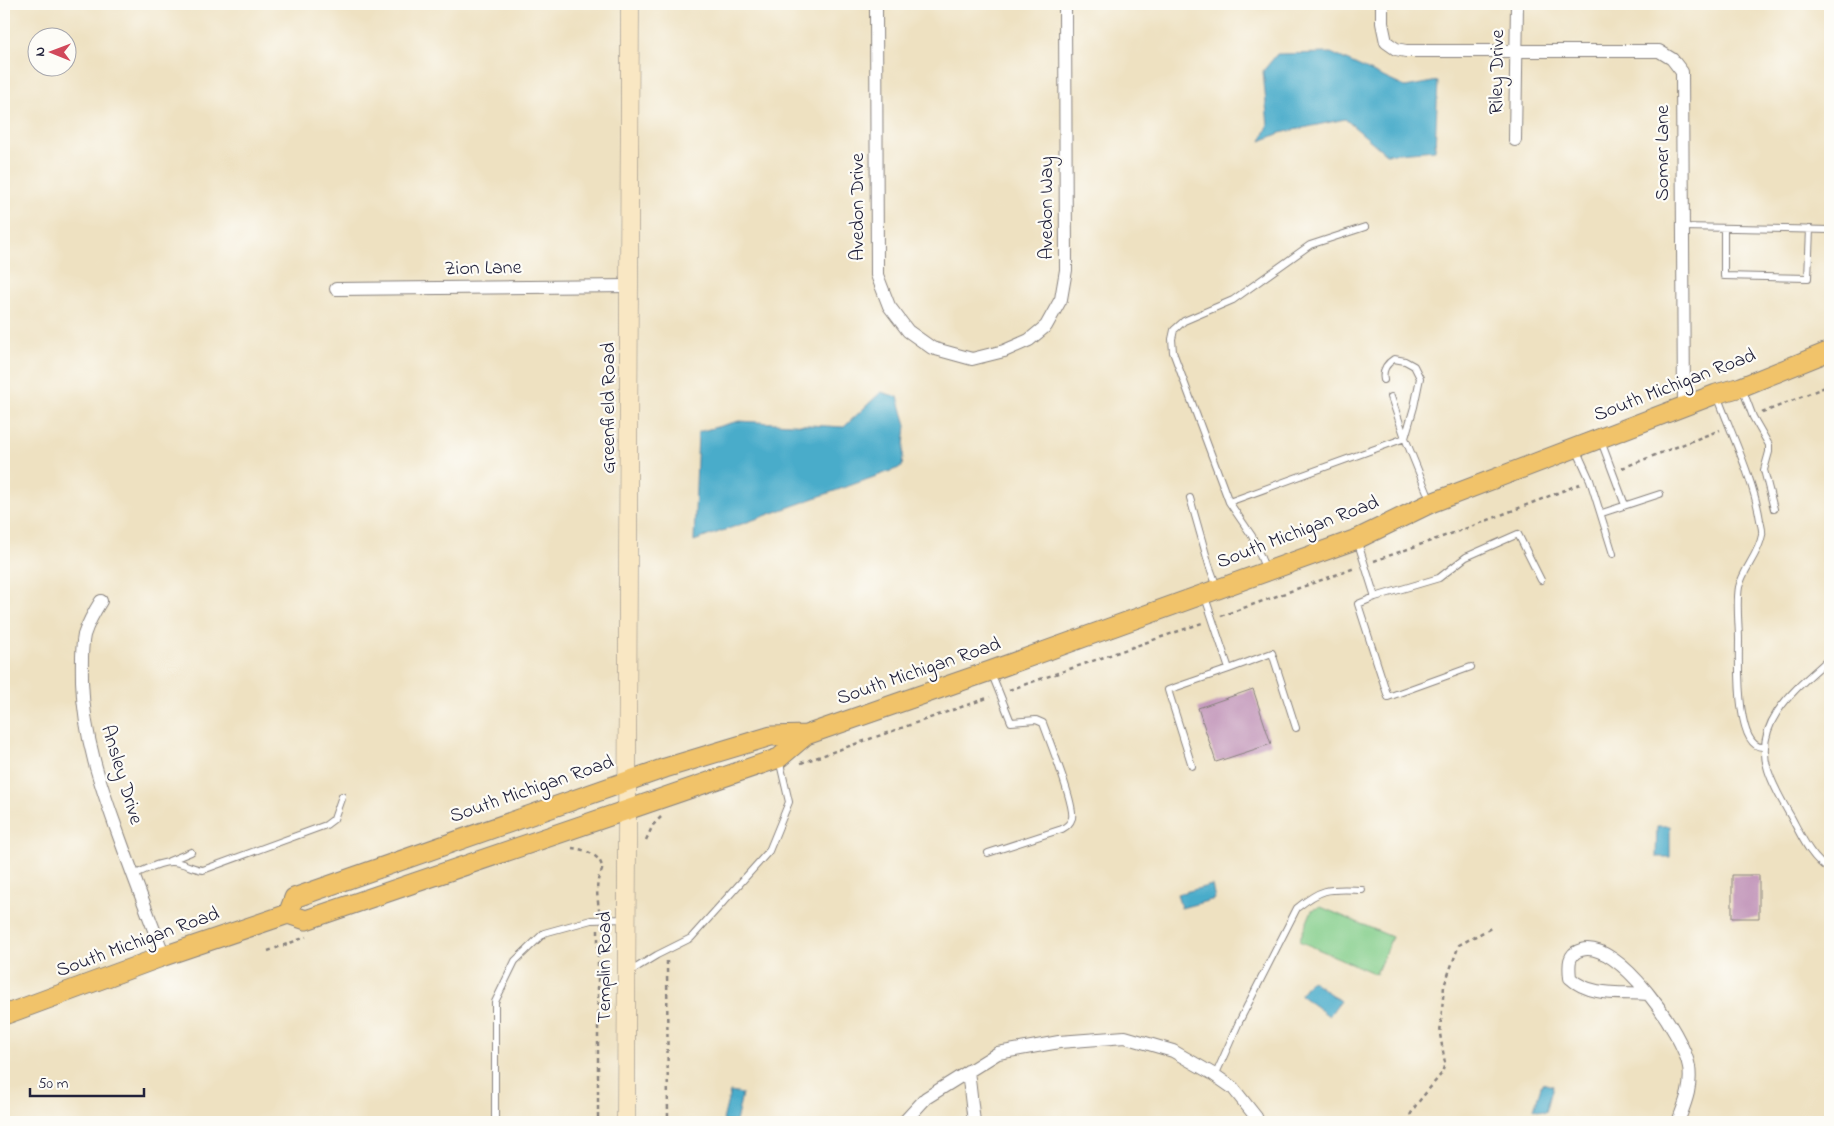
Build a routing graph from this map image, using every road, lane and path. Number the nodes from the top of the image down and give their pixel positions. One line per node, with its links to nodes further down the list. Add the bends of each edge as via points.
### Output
1 (630, 4): 13 (street, Greenfield Road)
2 (876, 4): 16 (street, Avedon Drive, via 877,275 888,306 908,331 932,348)
3 (1065, 4): 16 (street, Avedon Way, via 1066,270 1061,299 1046,326 1029,340 1004,351)
4 (1382, 4): 6 (street, Somer Lane, via 1386,42 1396,49)
5 (1518, 4): 6 (street, Riley Drive)
6 (1517, 51): 7 (street, Riley Drive); 9 (street, Somer Lane, via 1659,51 1672,59 1682,72)
7 (1515, 140)
8 (1365, 227): 32 (lane, via 1310,245 1234,300 1184,321 1174,330 1173,352)
9 (1682, 227): 10 (lane); 22 (street, Somer Lane)
10 (1724, 228): 11 (lane); 11 (lane, via 1724,276 1808,278)
11 (1810, 229): 12 (lane)
12 (1830, 230)
13 (631, 286): 14 (street, Zion Lane); 56 (street, Greenfield Road)
14 (336, 289)
15 (1830, 351): 19 (main road, South Michigan Road)
16 (972, 358)
17 (1384, 380): 25 (lane, via 1386,364 1394,359 1414,366 1420,378)
18 (1830, 385): 23 (path)
19 (1741, 387): 20 (main road, South Michigan Road); 23 (lane)
20 (1716, 394): 22 (main road, South Michigan Road); 24 (lane)
21 (1390, 398): 25 (lane)
22 (1684, 406): 26 (main road, South Michigan Road)
23 (1753, 416): 35 (lane, via 1769,444 1764,470)
24 (1728, 426): 28 (path); 53 (lane, via 1758,507 1762,535 1744,571 1738,614 1740,700 1746,730 1754,744)
25 (1405, 438): 32 (lane); 33 (lane)
26 (1601, 438): 27 (main road, South Michigan Road); 28 (lane)
27 (1576, 448): 29 (lane); 33 (main road, South Michigan Road)
28 (1612, 472): 34 (lane)
29 (1590, 480): 36 (lane); 39 (path)
30 (1660, 494): 34 (lane)
31 (1190, 498): 42 (lane, via 1209,564)
32 (1230, 502): 40 (lane, via 1252,536)
33 (1431, 503): 37 (main road, South Michigan Road)
34 (1625, 505): 36 (lane)
35 (1774, 509)
36 (1602, 512): 38 (lane)
37 (1357, 539): 39 (lane); 40 (main road, South Michigan Road)
38 (1613, 554)
39 (1366, 564): 43 (lane); 45 (path)
40 (1267, 571): 42 (main road, South Michigan Road)
41 (1541, 580): 43 (lane, via 1518,534 1466,558 1439,578)
42 (1211, 591): 45 (lane); 49 (main road, South Michigan Road)
43 (1375, 597): 47 (lane, via 1358,604 1388,697)
44 (101, 602): 66 (street, Ansley Drive, via 84,636 84,714 97,773)
45 (1213, 619): 48 (lane); 50 (path)
46 (1830, 658): 53 (lane, via 1790,694 1770,725)
47 (1471, 667)
48 (1229, 669): 51 (lane, via 1272,653); 55 (lane, via 1168,690)
49 (990, 671): 50 (lane); 52 (main road, South Michigan Road)
50 (1000, 694): 54 (path); 63 (lane, via 1011,722 1036,720 1043,723 1072,816 1062,829)
51 (1296, 728)
52 (806, 735): 54 (main road, South Michigan Road); 56 (main road, South Michigan Road, via 771,736)
53 (1764, 747): 65 (lane, via 1768,770 1780,796 1814,856)
54 (780, 764): 58 (main road, South Michigan Road); 74 (lane, via 790,802 769,851 691,938)
55 (1192, 766)
56 (627, 780): 58 (street, Greenfield Road); 69 (main road, South Michigan Road, via 294,898)
57 (342, 796): 64 (lane, via 334,819 317,828 203,870)
58 (627, 812): 69 (main road, South Michigan Road, via 306,920); 70 (street, Templin Road)
59 (666, 814): 60 (path, via 653,824)
60 (646, 840)
61 (564, 848): 68 (path, via 582,849 599,860 602,870 598,879)
62 (191, 852): 64 (lane)
63 (988, 853)
64 (167, 862): 66 (lane)
65 (1830, 870)
66 (133, 875): 76 (street, Ansley Drive)
67 (1362, 890): 81 (lane, via 1331,889 1313,895 1297,908)
68 (599, 912)
69 (288, 914): 76 (main road, South Michigan Road)
70 (625, 919): 77 (street, Templin Road); 82 (lane, via 591,920 544,933 516,961 495,1002)
71 (598, 928): 83 (path)
72 (1492, 928): 89 (path, via 1459,946 1444,986 1440,1034 1445,1063 1442,1073)
73 (314, 935): 75 (path)
74 (667, 950): 77 (lane); 85 (path)
75 (268, 951)
76 (164, 956): 79 (main road, South Michigan Road)
77 (626, 974): 84 (street, Templin Road)
78 (1648, 994): 78 (street, via 1622,964 1603,952 1589,948 1570,957 1570,978 1578,986 1590,990); 90 (street, via 1677,1038 1689,1066 1689,1095)
79 (4, 1014)
80 (968, 1071): 81 (street, via 998,1053 1059,1042 1125,1037 1173,1051); 86 (street, via 926,1098); 87 (street)
81 (1215, 1076): 88 (street, via 1233,1088)
82 (495, 1122)
83 (598, 1122)
84 (626, 1122)
85 (668, 1122)
86 (904, 1122)
87 (974, 1122)
88 (1258, 1122)
89 (1406, 1122)
90 (1678, 1122)

